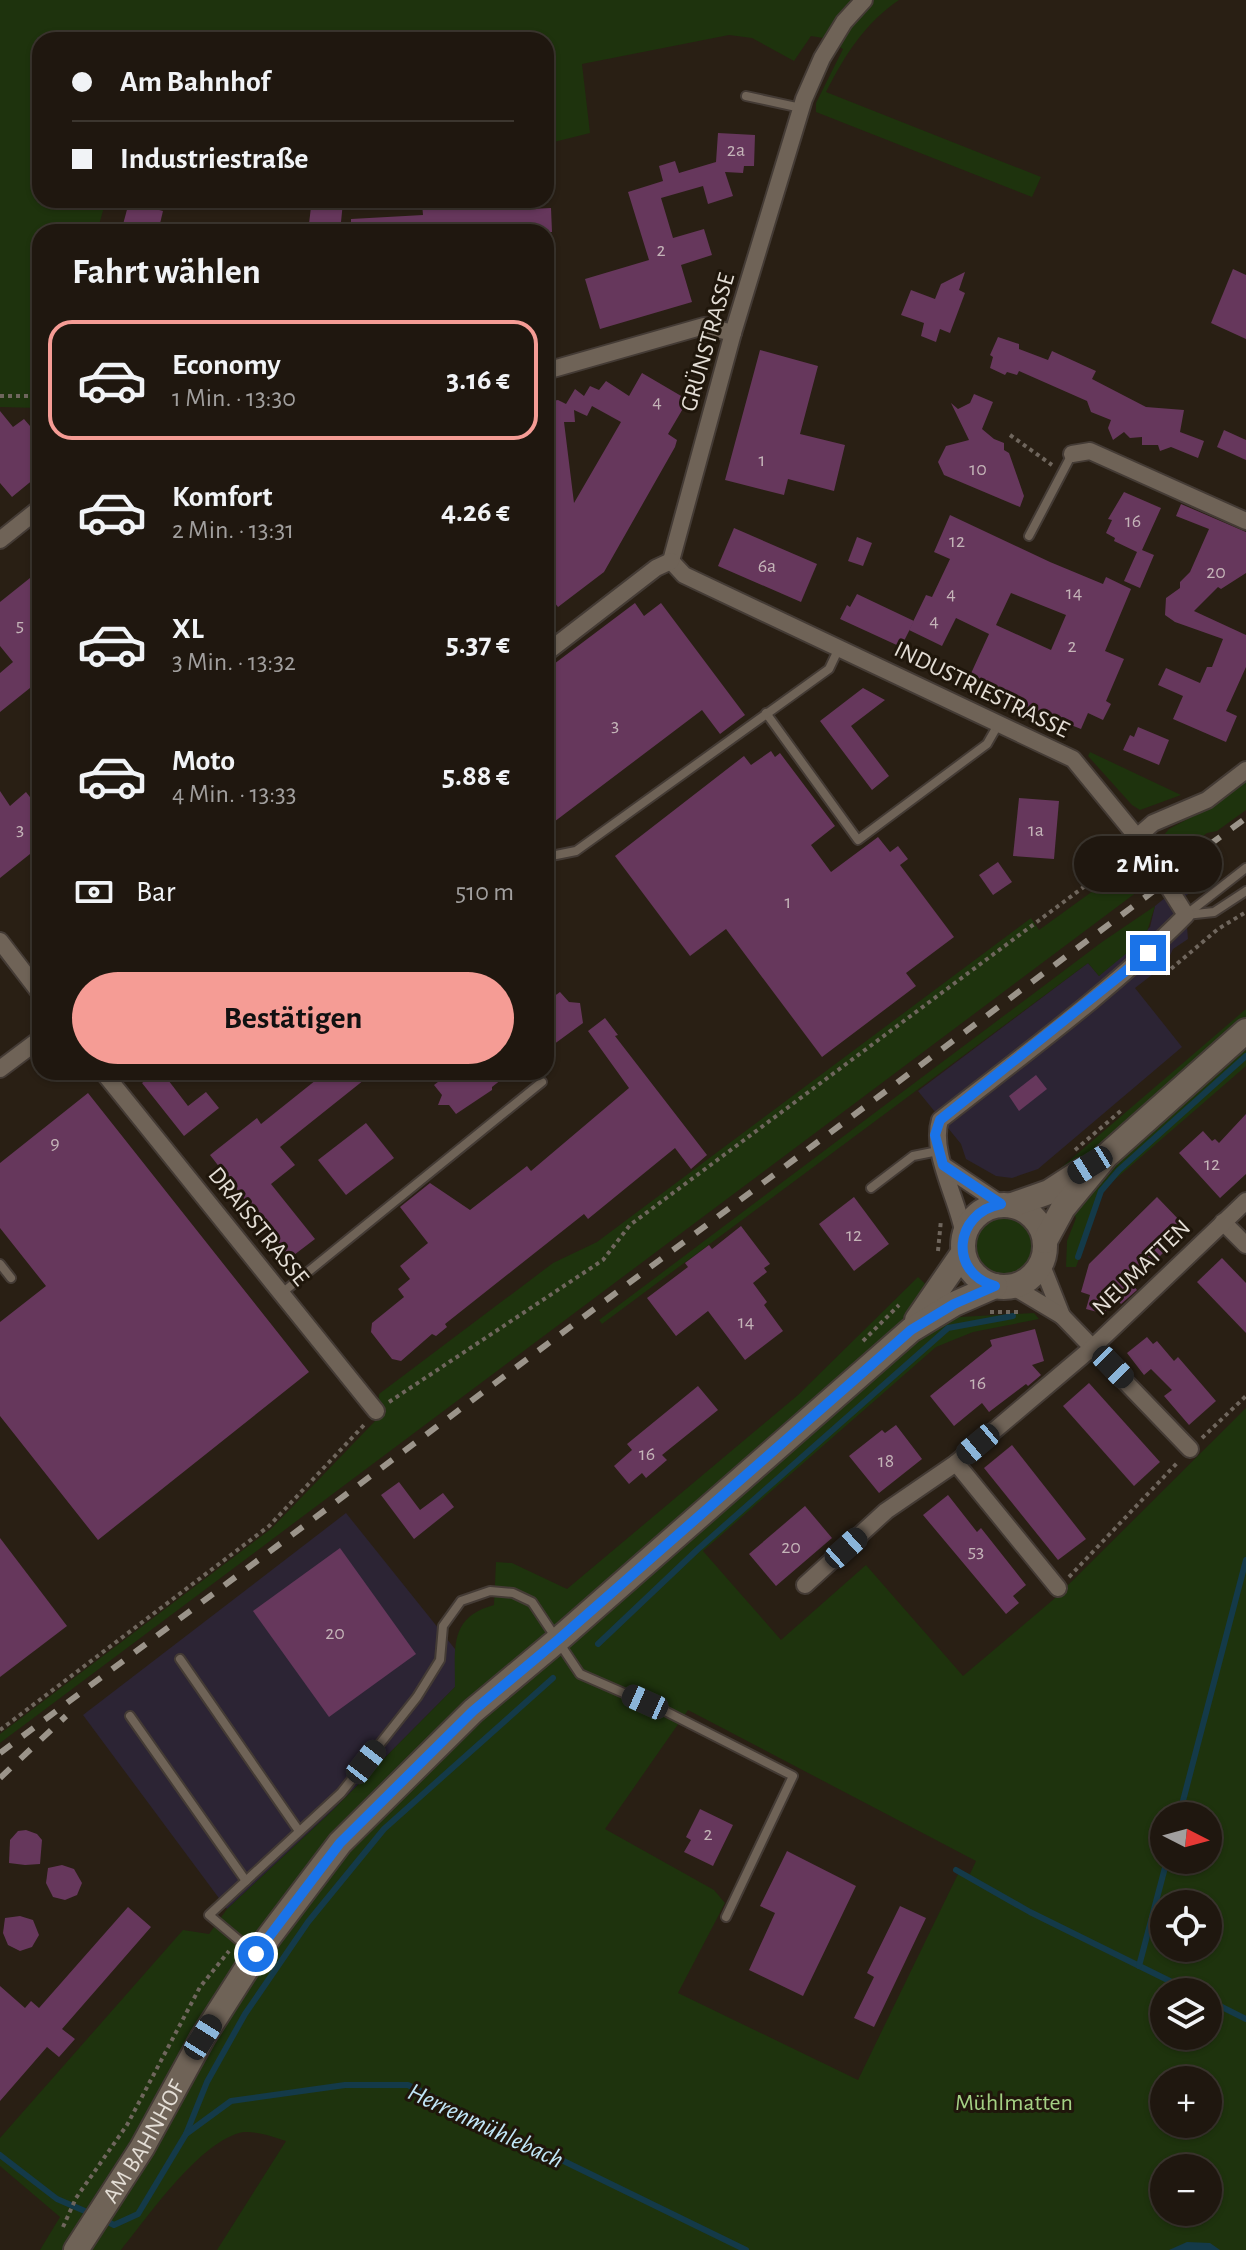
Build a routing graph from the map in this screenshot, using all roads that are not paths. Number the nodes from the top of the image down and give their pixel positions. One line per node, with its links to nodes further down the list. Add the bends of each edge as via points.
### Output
1 (864, 0): 3 (street, GRÜNSTRASSE, via 822,58)
2 (746, 96): 3 (lane)
3 (801, 108): 4 (street, GRÜNSTRASSE)
4 (733, 333): 5 (street, via 704,326); 11 (street, GRÜNSTRASSE)
5 (554, 369)
6 (1072, 454): 8 (street, via 1090,451); 9 (lane)
7 (32, 514): 10 (street)
8 (1246, 521)
9 (1029, 536)
10 (0, 540)
11 (671, 561): 12 (street); 13 (street, INDUSTRIESTRASSE, via 684,575)
12 (554, 647)
13 (839, 647): 14 (lane, via 829,669); 15 (street, INDUSTRIESTRASSE)
14 (766, 713): 15 (lane, via 858,840 987,744); 18 (lane, via 576,851)
15 (999, 723): 17 (street, INDUSTRIESTRASSE, via 1073,759)
16 (1246, 770): 17 (street, via 1207,800 1153,823)
17 (1137, 837): 21 (street, INDUSTRIESTRASSE)
18 (554, 855)
19 (1246, 868): 21 (lane)
20 (1246, 891): 21 (lane, via 1214,912)
21 (1186, 915): 30 (street, via 1108,988 940,1120 935,1135)
22 (0, 941): 23 (street)
23 (32, 983)
24 (1246, 1031): 29 (main road, AM BAHNHOF)
25 (32, 1045): 26 (street)
26 (0, 1069)
27 (109, 1080): 41 (street, DRAISSTRASSE)
28 (542, 1082): 41 (lane)
29 (1106, 1156): 33 (main road, AM BAHNHOF, via 1049,1192); 37 (main road, AM BAHNHOF, via 1063,1208)
30 (940, 1158): 31 (lane, via 913,1156); 33 (street); 35 (street, via 954,1193)
31 (871, 1188)
32 (1246, 1201): 34 (street, NEUMATTEN)
33 (1006, 1205): 35 (main road, AM BAHNHOF, via 976,1215); 37 (main road, via 1036,1220)
34 (1223, 1222): 36 (street, NEUMATTEN); 44 (street, NEUMATTEN)
35 (964, 1244): 40 (main road, via 971,1271); 43 (main road, AM BAHNHOF)
36 (1246, 1245)
37 (1043, 1252): 40 (main road, AM BAHNHOF, via 1033,1275); 42 (street, NEUMATTEN)
38 (0, 1264): 39 (lane)
39 (11, 1278)
40 (1003, 1286): 42 (street, NEUMATTEN); 43 (main road, AM BAHNHOF, via 954,1304)
41 (282, 1293): 45 (street, DRAISSTRASSE)
42 (1062, 1316): 44 (street, NEUMATTEN)
43 (911, 1330): 50 (main road, AM BAHNHOF)
44 (1093, 1347): 46 (street, NEUMATTEN); 47 (street, NEUMATTEN)
45 (376, 1411)
46 (1190, 1449)
47 (956, 1463): 48 (street, NEUMATTEN, via 886,1511); 49 (street)
48 (805, 1585)
49 (1058, 1588)
50 (559, 1639): 53 (lane, via 532,1602 513,1593 490,1591 461,1601 443,1626 440,1660 417,1697 341,1793); 55 (lane, via 580,1674 793,1776); 56 (main road, AM BAHNHOF, via 473,1711 351,1831)
51 (180, 1659): 53 (lane)
52 (130, 1716): 54 (lane)
53 (299, 1831): 54 (lane)
54 (246, 1881): 56 (lane, via 209,1915)
55 (726, 1917)
56 (246, 1947): 57 (main road, AM BAHNHOF, via 142,2148)
57 (76, 2250)

